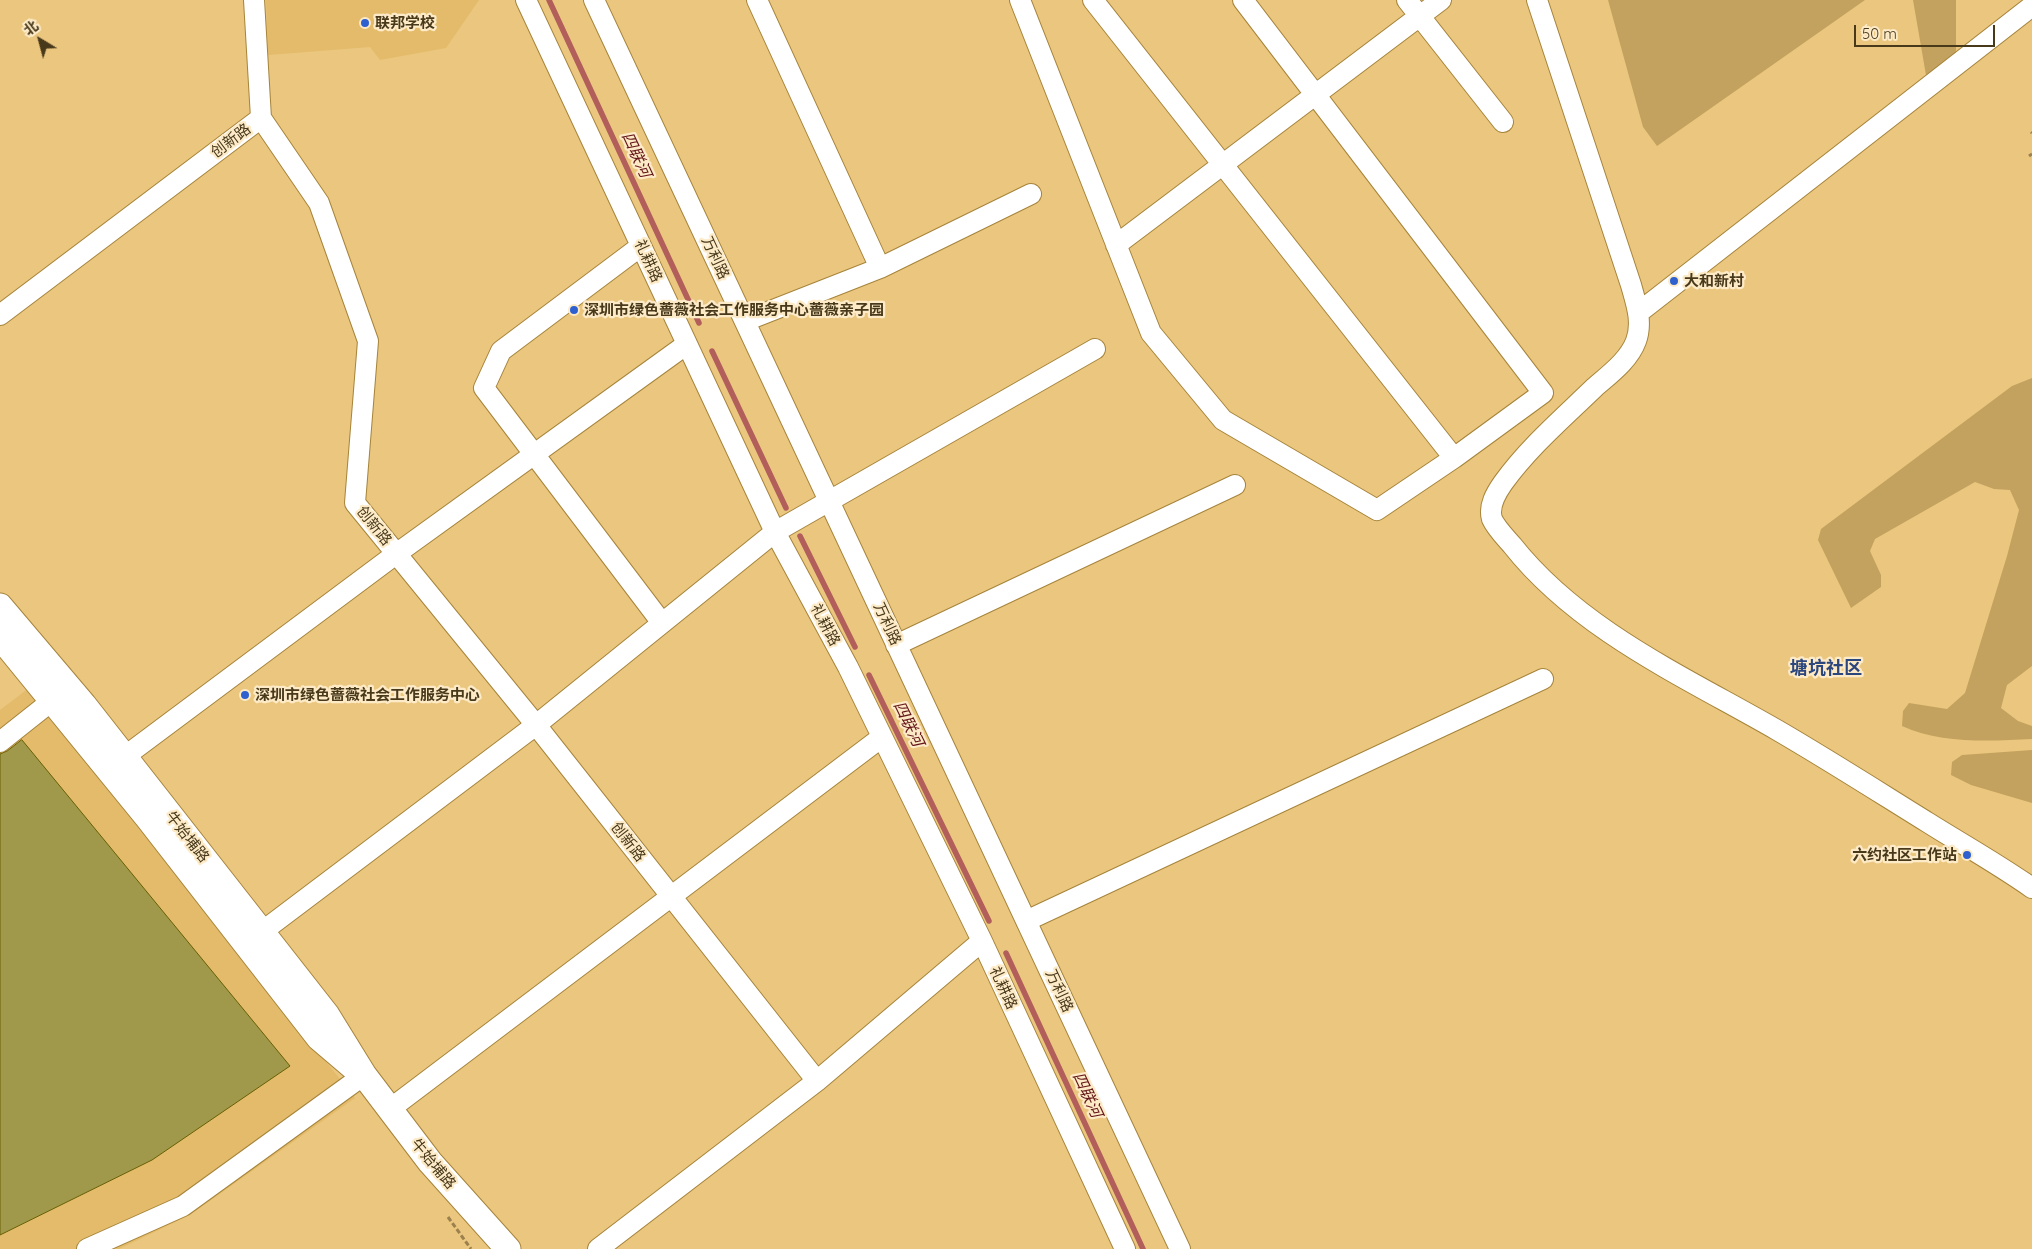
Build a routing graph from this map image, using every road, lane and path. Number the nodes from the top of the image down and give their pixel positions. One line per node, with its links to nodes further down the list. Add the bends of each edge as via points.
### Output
1 (254, 0): 14 (street)
2 (526, 0): 19 (street, 礼耕路)
3 (594, 0): 23 (street, 万利路)
4 (757, 0): 20 (street)
5 (1020, 0): 18 (street)
6 (1093, 0): 16 (street)
7 (1243, 0): 13 (street)
8 (1407, 0): 12 (street)
9 (1440, 0): 12 (street)
10 (1538, 0): 21 (street)
11 (2032, 6): 21 (street)
12 (1420, 16): 13 (street); 15 (street)
13 (1315, 94): 16 (street); 27 (street, via 1543,393)
14 (261, 118): 22 (street, 创新路); 31 (street, 创新路, via 319,204 368,341 356,503)
15 (1503, 122)
16 (1222, 164): 18 (street); 27 (street)
17 (1031, 194): 20 (street)
18 (1116, 245): 27 (street, via 1150,333 1224,420 1377,510)
19 (641, 246): 24 (street, 礼耕路); 26 (street, via 501,351 484,388)
20 (880, 268): 23 (street)
21 (1638, 313): 42 (street, via 1636,340 1627,356 1526,454 1502,484 1491,509 1498,528 1542,578 1623,641 1778,730)
22 (0, 315)
23 (745, 321): 29 (street, 万利路)
24 (687, 344): 26 (street); 30 (street, 礼耕路)
25 (1095, 349): 29 (street)
26 (533, 455): 31 (street); 33 (street)
27 (1454, 458)
28 (1235, 485): 35 (street)
29 (829, 501): 30 (street); 35 (street, 万利路)
30 (775, 532): 33 (street); 39 (street, 礼耕路)
31 (396, 554): 38 (street, 创新路); 41 (street)
32 (0, 606): 37 (main road, 牛始埔路)
33 (662, 623): 38 (street)
34 (0, 637): 37 (main road, 牛始埔路)
35 (896, 644): 44 (street, 万利路)
36 (1543, 679): 44 (street)
37 (61, 694): 40 (street); 41 (main road, 牛始埔路); 45 (main road, 牛始埔路)
38 (536, 725): 43 (street, 创新路); 45 (street)
39 (882, 737): 43 (street); 46 (street, 礼耕路)
40 (0, 742)
41 (124, 757): 45 (main road, 牛始埔路)
42 (2032, 888)
43 (671, 897): 48 (street, 创新路); 49 (street)
44 (1026, 921): 54 (street, 万利路)
45 (254, 938): 47 (main road, 牛始埔路, via 319,1038)
46 (982, 942): 48 (street); 53 (street, 礼耕路)
47 (364, 1075): 49 (main road, 牛始埔路); 50 (street, via 183,1206)
48 (817, 1081): 52 (street)
49 (390, 1109): 51 (main road, 牛始埔路, via 430,1162)
50 (87, 1249)
51 (508, 1249)
52 (598, 1249)
53 (1125, 1249)
54 (1180, 1249)

